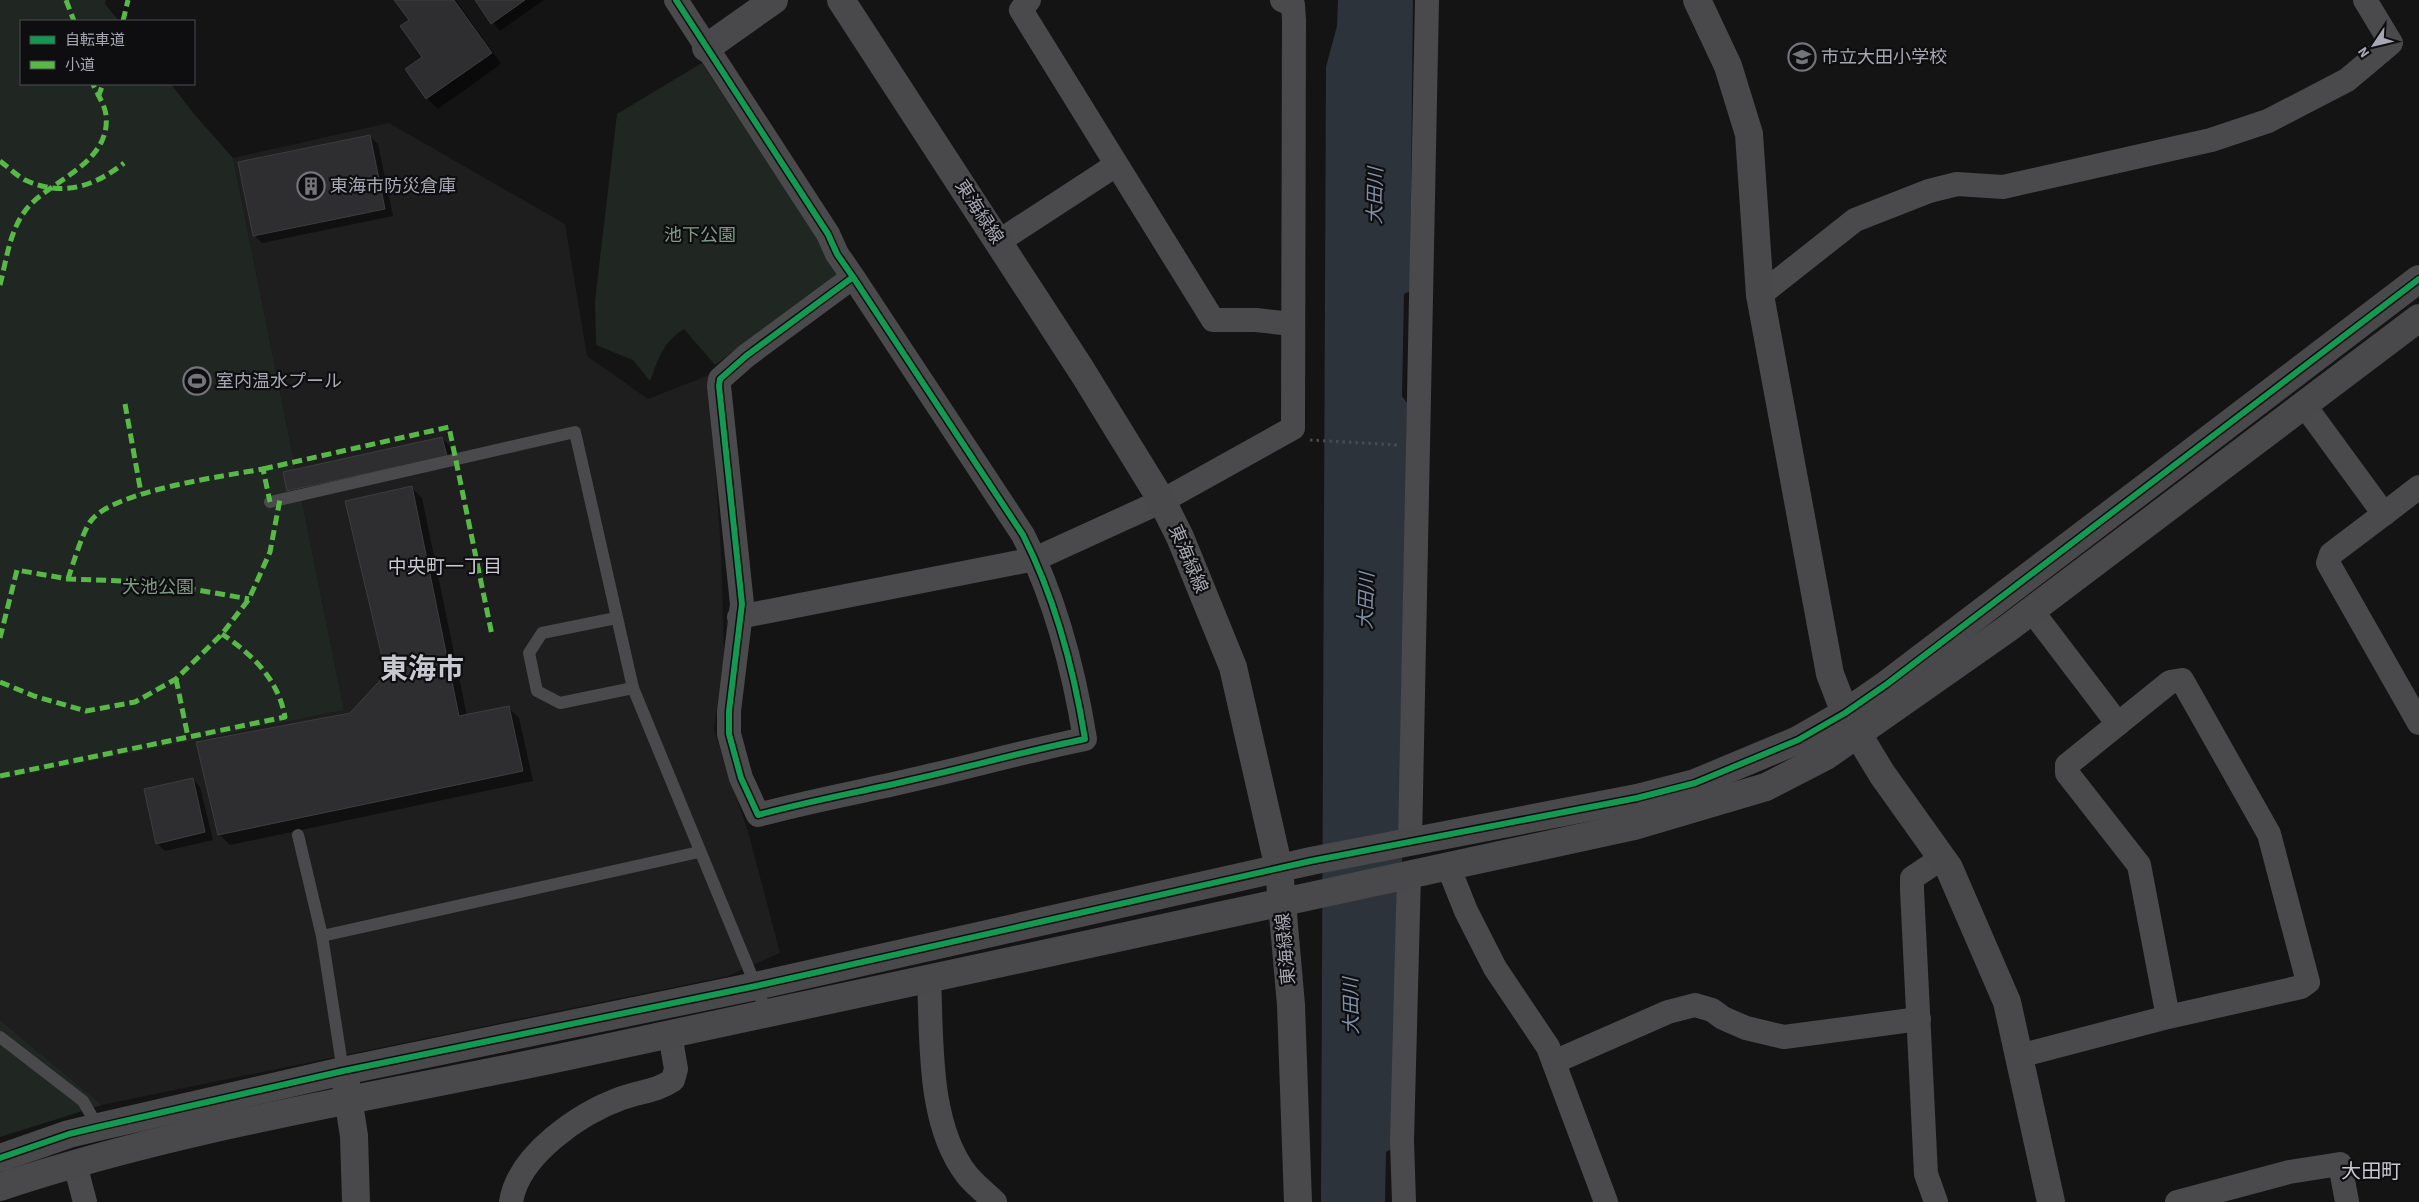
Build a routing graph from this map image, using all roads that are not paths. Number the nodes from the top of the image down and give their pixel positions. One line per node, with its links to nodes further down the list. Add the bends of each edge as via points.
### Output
1 (676, 0): 9 (street)
2 (774, 0): 9 (street)
3 (841, 0): 11 (street, 東海緑線)
4 (1028, 0): 10 (street, via 1021,10)
5 (1282, 0): 16 (street, via 1293,5 1294,20)
6 (1427, 0): 31 (street)
7 (1696, 0): 14 (street, via 1728,66 1749,134)
8 (2365, 0): 14 (street, via 2391,43 2347,80 2268,121 2211,140 2003,187 1957,184 1929,191 1855,220)
9 (706, 48): 12 (street)
10 (1116, 165): 11 (street); 16 (street, via 1213,320)
11 (998, 242): 19 (street, 東海緑線)
12 (853, 277): 22 (street); 24 (street, via 720,379 742,604)
13 (2419, 279): 28 (street, via 1903,672)
14 (1760, 296): 28 (street, via 1830,674)
15 (2419, 318): 17 (street)
16 (1292, 324): 19 (street, via 1293,428)
17 (2305, 406): 21 (street); 23 (street)
18 (2419, 487): 21 (street)
19 (1162, 501): 22 (street); 35 (street, 東海緑線, via 1233,667)
20 (270, 502): 25 (lane, via 575,432)
21 (2384, 514): 27 (street, via 2331,554 2328,563)
22 (1035, 559): 24 (street); 24 (street, via 1065,648 1085,739 758,814 741,778 729,734)
23 (2032, 611): 28 (street); 29 (street)
24 (739, 617)
25 (616, 618): 26 (lane); 26 (lane, via 542,633 528,653 537,691 560,703)
26 (633, 688): 32 (lane)
27 (2419, 723)
28 (1852, 724): 31 (street, via 1798,740 1695,783 1637,798); 33 (street, via 1882,774); 34 (street, via 1826,756 1766,787 1634,826)
29 (2118, 724): 42 (street, via 2067,765 2067,773 2139,865); 42 (street, via 2170,682 2182,680 2269,834 2308,982 2301,987)
30 (298, 835): 38 (lane)
31 (1406, 843): 35 (street)
32 (699, 852): 38 (lane); 40 (lane)
33 (1942, 858): 43 (street, via 1912,878); 46 (street, via 2007,1002)
34 (1448, 866): 36 (street); 47 (street, via 1494,968 1548,1047)
35 (1278, 868): 37 (street, 東海緑線); 40 (street)
36 (1405, 875): 37 (street); 60 (street)
37 (1281, 902): 39 (street); 59 (street, 東海緑線, via 1291,1005)
38 (322, 936): 48 (lane)
39 (930, 978): 41 (street); 58 (street, via 935,1089 946,1135 967,1175)
40 (756, 986): 41 (lane); 48 (street)
41 (767, 1013): 44 (street)
42 (2168, 1017): 46 (street)
43 (1919, 1019): 47 (street, via 1784,1037 1746,1028 1695,1005 1668,1012); 62 (street, via 1926,1174)
44 (670, 1034): 49 (street); 57 (street, via 676,1069 673,1080 660,1089 598,1107 542,1147 520,1175)
45 (0, 1037): 50 (lane, via 83,1101)
46 (2019, 1056): 63 (street)
47 (1554, 1062): 61 (street)
48 (343, 1071): 49 (street); 50 (street)
49 (350, 1101): 52 (street); 56 (street)
50 (98, 1127): 51 (street)
51 (0, 1158)
52 (75, 1164): 53 (street); 55 (street)
53 (0, 1187)
54 (2214, 1197): 64 (street); 65 (street, via 2289,1172 2340,1164)
55 (85, 1202)
56 (356, 1202)
57 (511, 1202)
58 (995, 1202)
59 (1298, 1202)
60 (1404, 1202)
61 (1606, 1202)
62 (1936, 1202)
63 (2051, 1202)
64 (2177, 1202)
65 (2347, 1202)

